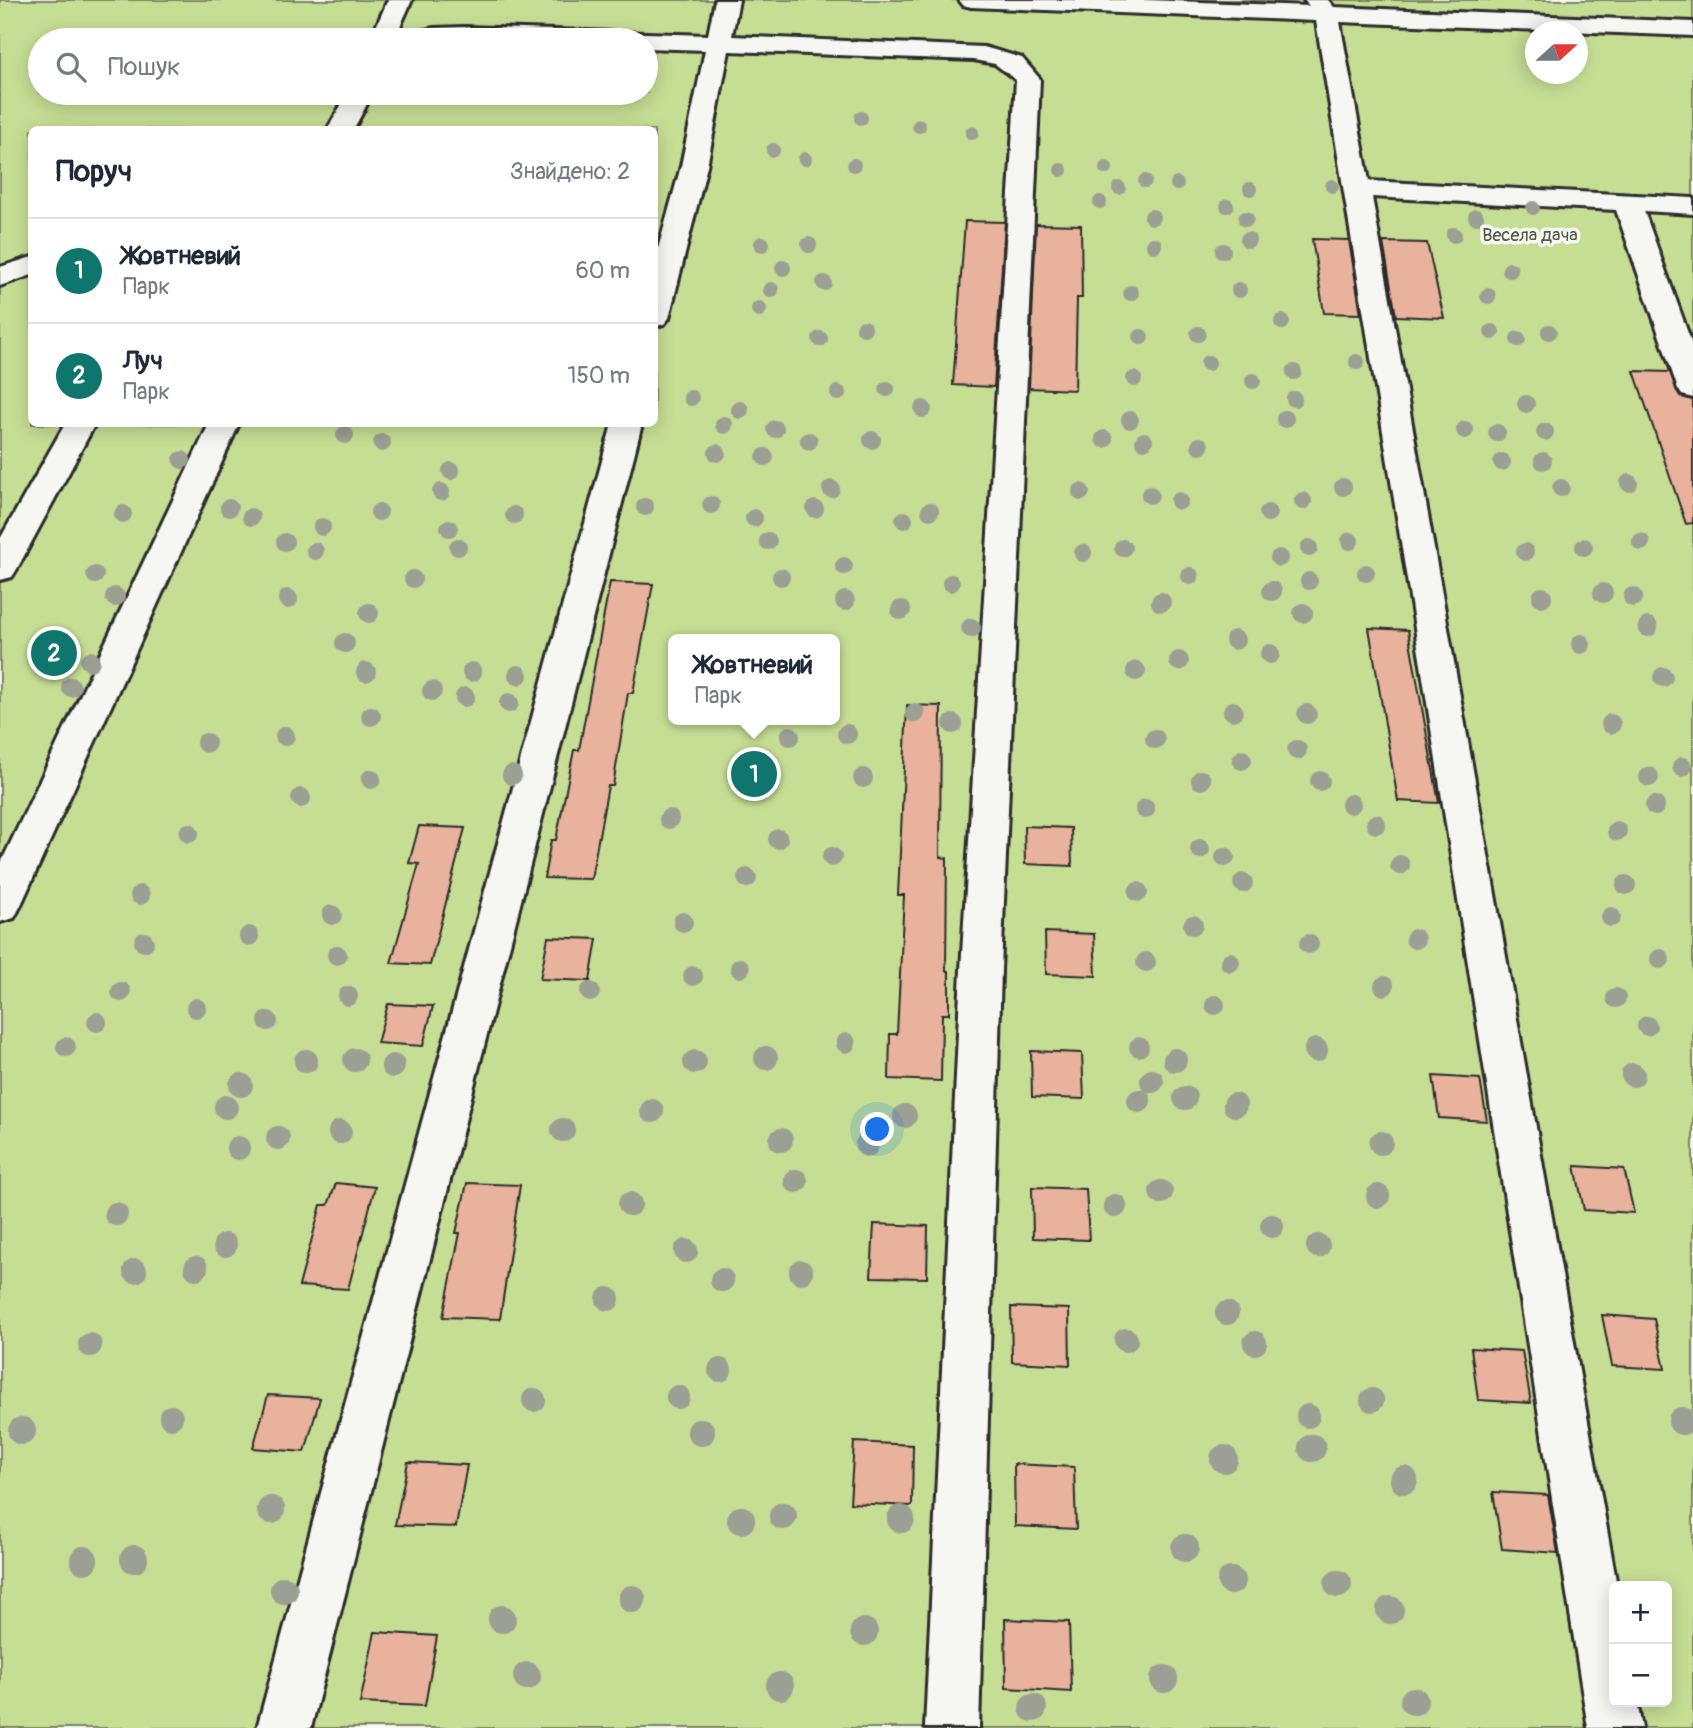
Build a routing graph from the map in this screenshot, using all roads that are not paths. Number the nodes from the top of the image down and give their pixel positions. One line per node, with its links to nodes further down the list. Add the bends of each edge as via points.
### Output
1 (400, 0): 5 (street)
2 (727, 0): 8 (street)
3 (971, 0): 4 (street)
4 (1322, 7): 6 (street); 13 (street)
5 (388, 28)
6 (1693, 29)
7 (658, 40): 8 (street)
8 (720, 42): 18 (street); 26 (street, via 996,56 1020,67 1028,79 981,970)
9 (353, 105): 11 (street)
10 (371, 105): 12 (street)
11 (342, 126)
12 (362, 126)
13 (1357, 188): 14 (street); 27 (street)
14 (1627, 202): 15 (street); 19 (street)
15 (1693, 206)
16 (28, 266): 17 (street)
17 (0, 277)
18 (658, 303)
19 (1693, 389)
20 (78, 427): 23 (street)
21 (223, 427): 24 (street)
22 (626, 427): 25 (street)
23 (0, 569)
24 (0, 907)
25 (284, 1728)
26 (952, 1728)
27 (1615, 1728)

